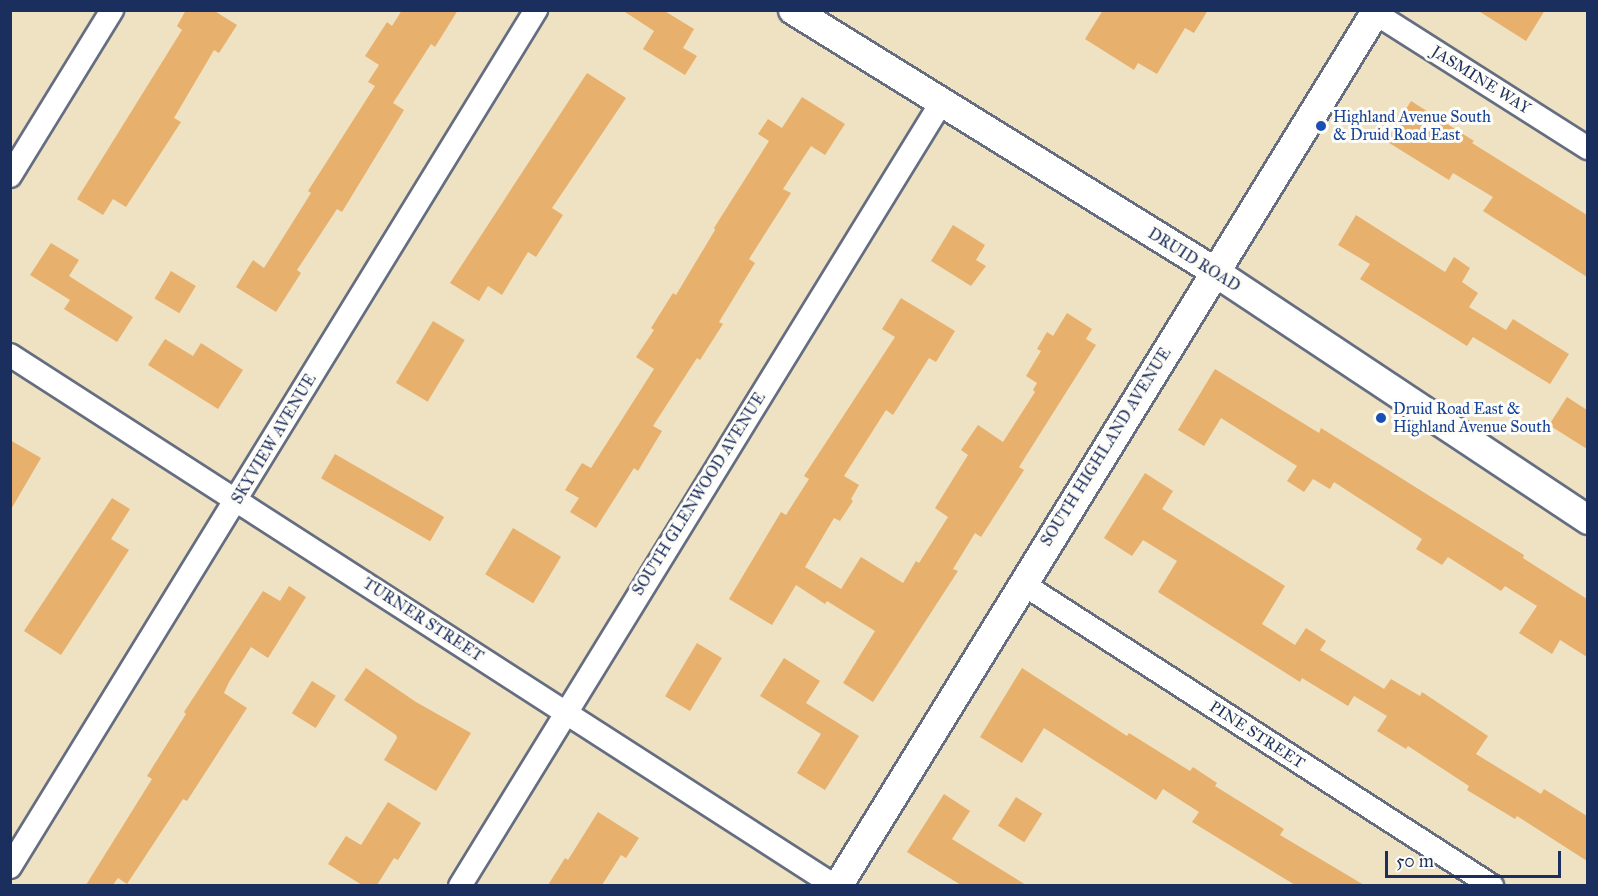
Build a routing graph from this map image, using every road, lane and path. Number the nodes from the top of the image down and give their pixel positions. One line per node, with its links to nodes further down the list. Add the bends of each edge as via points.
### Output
1 (112, 10): 7 (street)
2 (536, 10): 10 (street, SKYVIEW AVENUE)
3 (793, 10): 5 (street, DRUID ROAD)
4 (1376, 12): 6 (street, JASMINE WAY); 8 (street, SOUTH HIGHLAND AVENUE)
5 (940, 103): 8 (street, DRUID ROAD); 13 (street, SOUTH GLENWOOD AVENUE)
6 (1587, 148)
7 (10, 176)
8 (1215, 272): 11 (street, DRUID ROAD); 12 (street, SOUTH HIGHLAND AVENUE)
9 (10, 355): 10 (street, TURNER STREET)
10 (236, 500): 13 (street, TURNER STREET); 14 (street, SKYVIEW AVENUE)
11 (1587, 520)
12 (1023, 584): 16 (street, SOUTH HIGHLAND AVENUE); 17 (street, PINE STREET)
13 (565, 712): 15 (street, SOUTH GLENWOOD AVENUE); 16 (street, TURNER STREET)
14 (10, 867)
15 (460, 885)
16 (836, 885)
17 (1492, 885)

